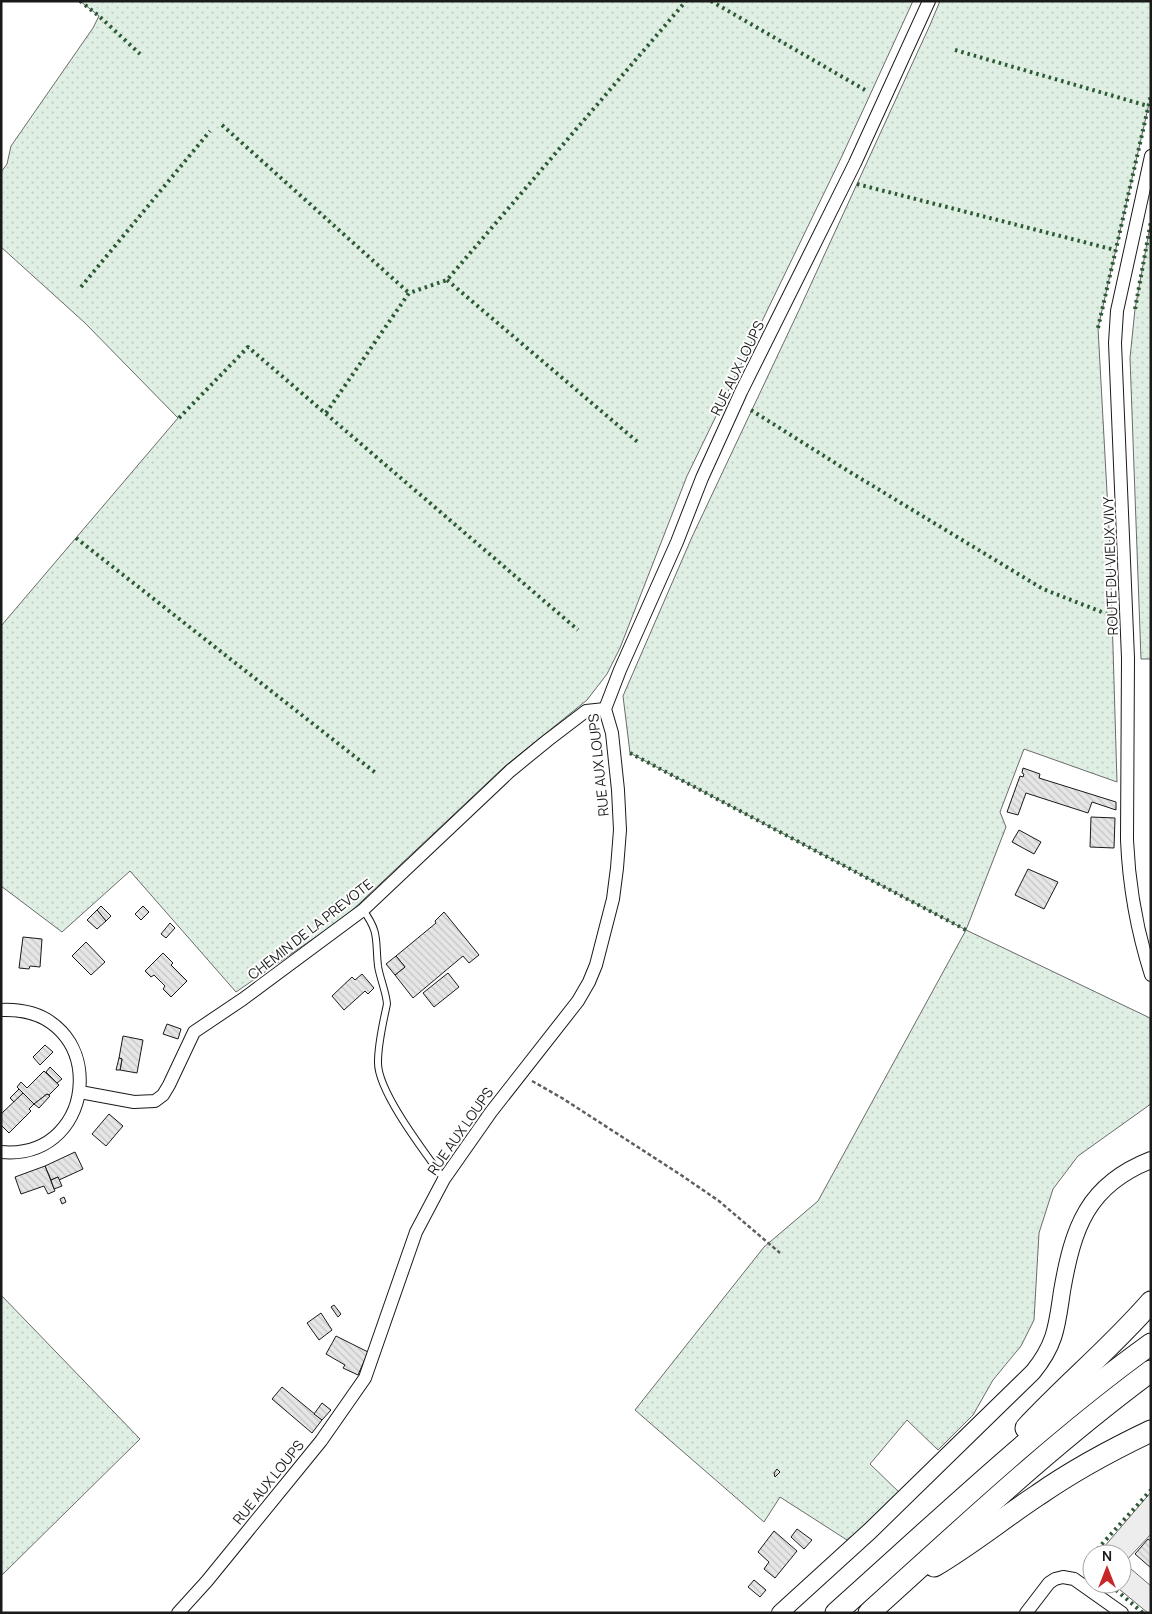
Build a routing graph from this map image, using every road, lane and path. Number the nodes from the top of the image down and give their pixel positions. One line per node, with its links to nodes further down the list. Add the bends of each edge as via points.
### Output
1 (929, 1): 3 (street, RUE AUX LOUPS, via 855,163 710,461)
2 (1151, 156): 5 (street, ROUTE DU VIEUX VIVY, via 1117,311 1115,343 1128,658 1128,866 1135,916)
3 (605, 709): 4 (street, CHEMIN DE LA PREVOTE, via 586,710 510,771); 8 (street, RUE AUX LOUPS, via 615,757 620,830 609,918 589,982 578,1001)
4 (363, 910): 9 (street, CHEMIN DE LA PREVOTE, via 194,1032 169,1085 155,1101 134,1102); 12 (lane, via 374,929 387,1004 378,1063 380,1077 385,1091)
5 (1148, 961): 6 (street, ROUTE DU VIEUX VIVY)
6 (1151, 975)
7 (1, 1010): 9 (street, via 30,1012 48,1020 62,1032 77,1060)
8 (520, 1074): 12 (street, RUE AUX LOUPS); 13 (path, via 719,1201)
9 (80, 1092): 10 (street, via 70,1118 48,1141 25,1151)
10 (1, 1152)
11 (1151, 1160): 21 (street, via 1122,1174 1106,1188 1092,1202 1078,1225 1052,1342 1033,1372 870,1531)
12 (444, 1178): 20 (street, RUE AUX LOUPS, via 416,1232 365,1378 321,1441)
13 (780, 1253)
14 (1151, 1302): 18 (highway, via 1120,1337 1052,1400)
15 (1151, 1344): 18 (highway, via 1092,1389)
16 (1151, 1371): 19 (highway, via 1040,1459)
17 (1151, 1431): 19 (highway, via 1063,1478 964,1549)
18 (958, 1503): 22 (highway)
19 (893, 1591): 23 (highway)
20 (178, 1613)
21 (780, 1613)
22 (836, 1613)
23 (869, 1613)
24 (1026, 1613): 25 (street, via 1049,1583 1063,1577 1074,1579)
25 (1122, 1613)

